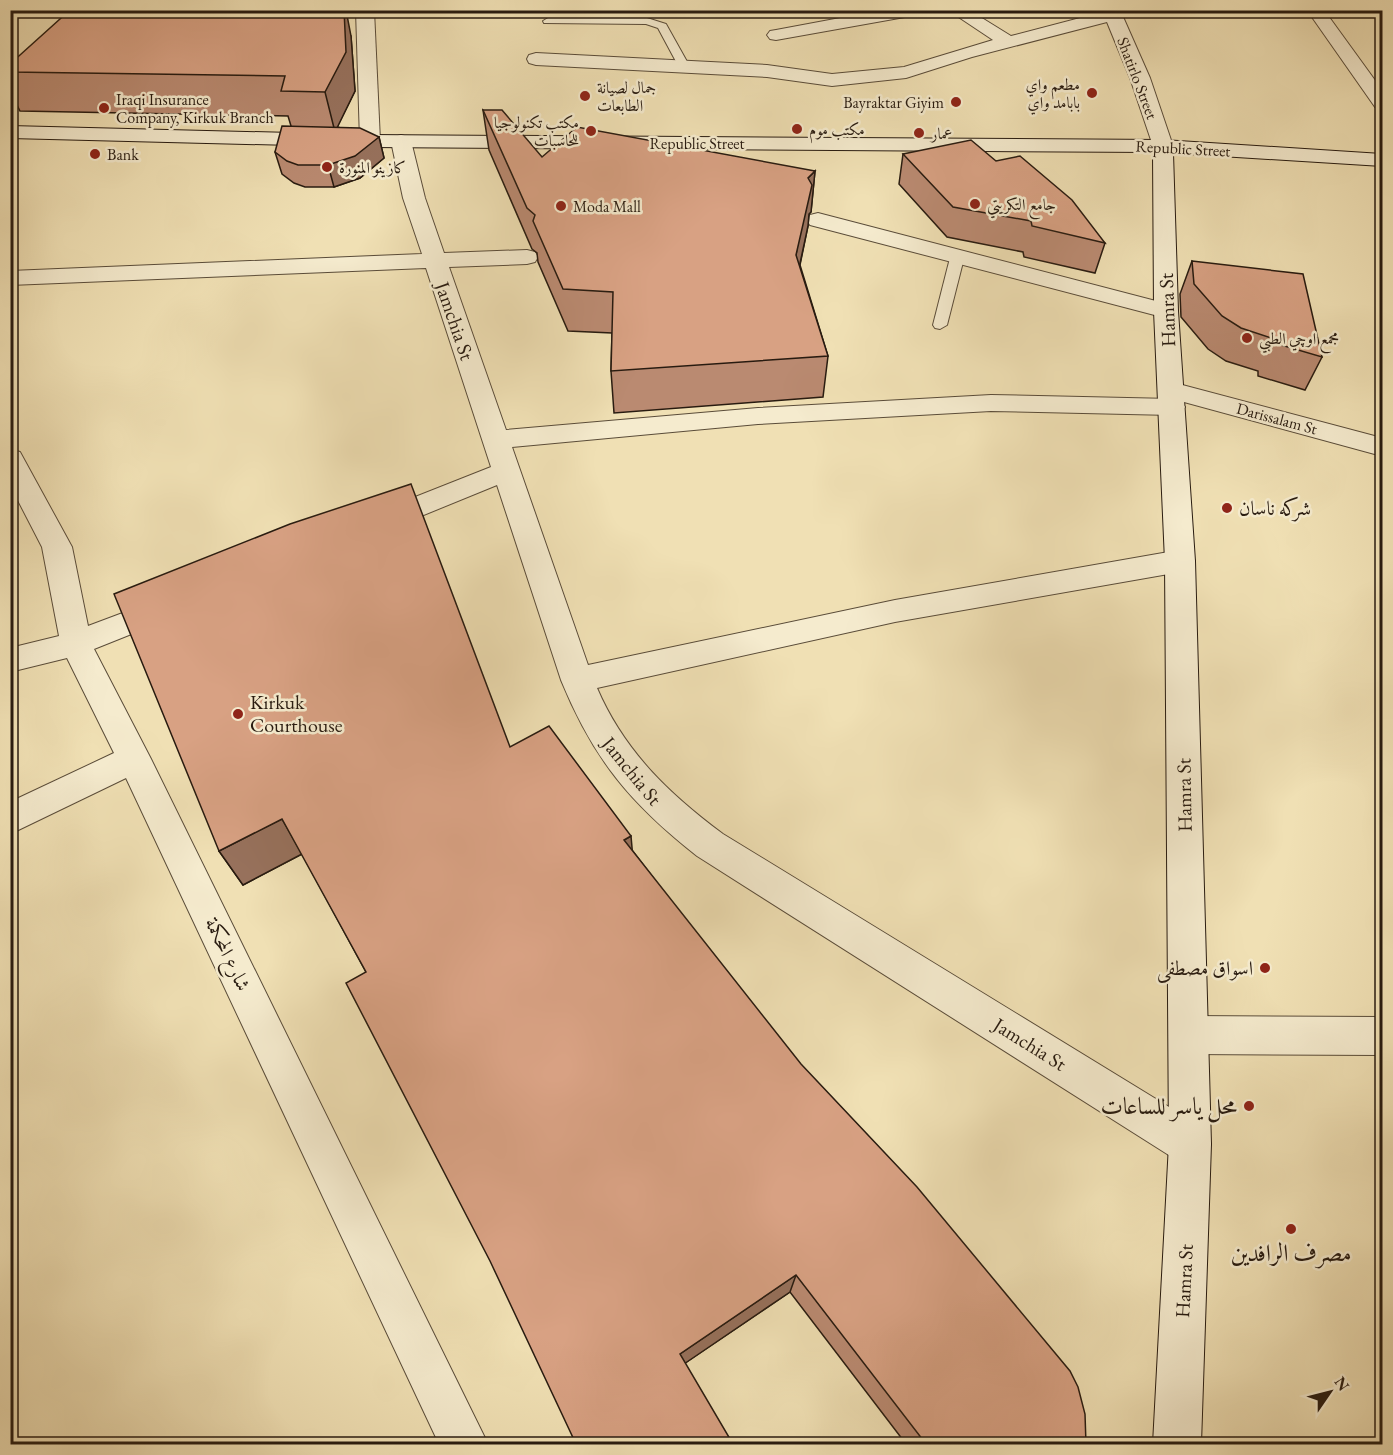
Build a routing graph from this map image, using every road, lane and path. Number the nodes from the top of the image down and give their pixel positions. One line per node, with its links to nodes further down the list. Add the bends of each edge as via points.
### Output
1 (365, 10): 13 (street)
2 (916, 10): 7 (street)
3 (956, 10): 8 (street)
4 (1314, 10): 11 (street)
5 (1112, 13): 8 (street); 15 (street, Shatirlo Street)
6 (548, 21): 10 (lane, via 647,21 662,26)
7 (776, 35)
8 (1009, 42): 10 (street, via 906,72 832,80 767,71)
9 (536, 59): 10 (street)
10 (684, 67)
11 (1383, 103)
12 (10, 132): 13 (street, Republic Street)
13 (370, 141): 14 (street, Republic Street)
14 (401, 141): 15 (street, Republic Street); 20 (street, Jamchia St, via 414,198)
15 (1163, 146): 16 (street, Republic Street); 22 (street, Hamra St)
16 (1383, 160)
17 (818, 220): 19 (street)
18 (527, 257): 20 (street)
19 (957, 258): 22 (street); 23 (lane)
20 (435, 260): 21 (street); 25 (street, Jamchia St)
21 (10, 278)
22 (1166, 311): 24 (street, Hamra St)
23 (940, 325)
24 (1172, 398): 25 (street, Darissalam St, via 758,416); 26 (street, Darissalam St); 30 (street, Hamra St)
25 (495, 440): 28 (street, Jamchia St)
26 (1383, 447)
27 (10, 458): 32 (street, شارع المحكمة, via 57,547)
28 (506, 471): 29 (street); 34 (street, Jamchia St)
29 (351, 533)
30 (1180, 561): 34 (street, via 895,611); 37 (street, Hamra St)
31 (197, 595): 32 (street)
32 (76, 644): 33 (street); 35 (street, شارع المحكمة)
33 (10, 660)
34 (577, 680): 39 (street, Jamchia St, via 590,715 611,750 671,816 720,852)
35 (134, 759): 36 (street); 40 (street, شارع المحكمة)
36 (10, 819)
37 (1189, 1035): 38 (street); 39 (street, Hamra St)
38 (1383, 1036)
39 (1190, 1144): 41 (street, Hamra St)
40 (464, 1444)
41 (1177, 1444)

